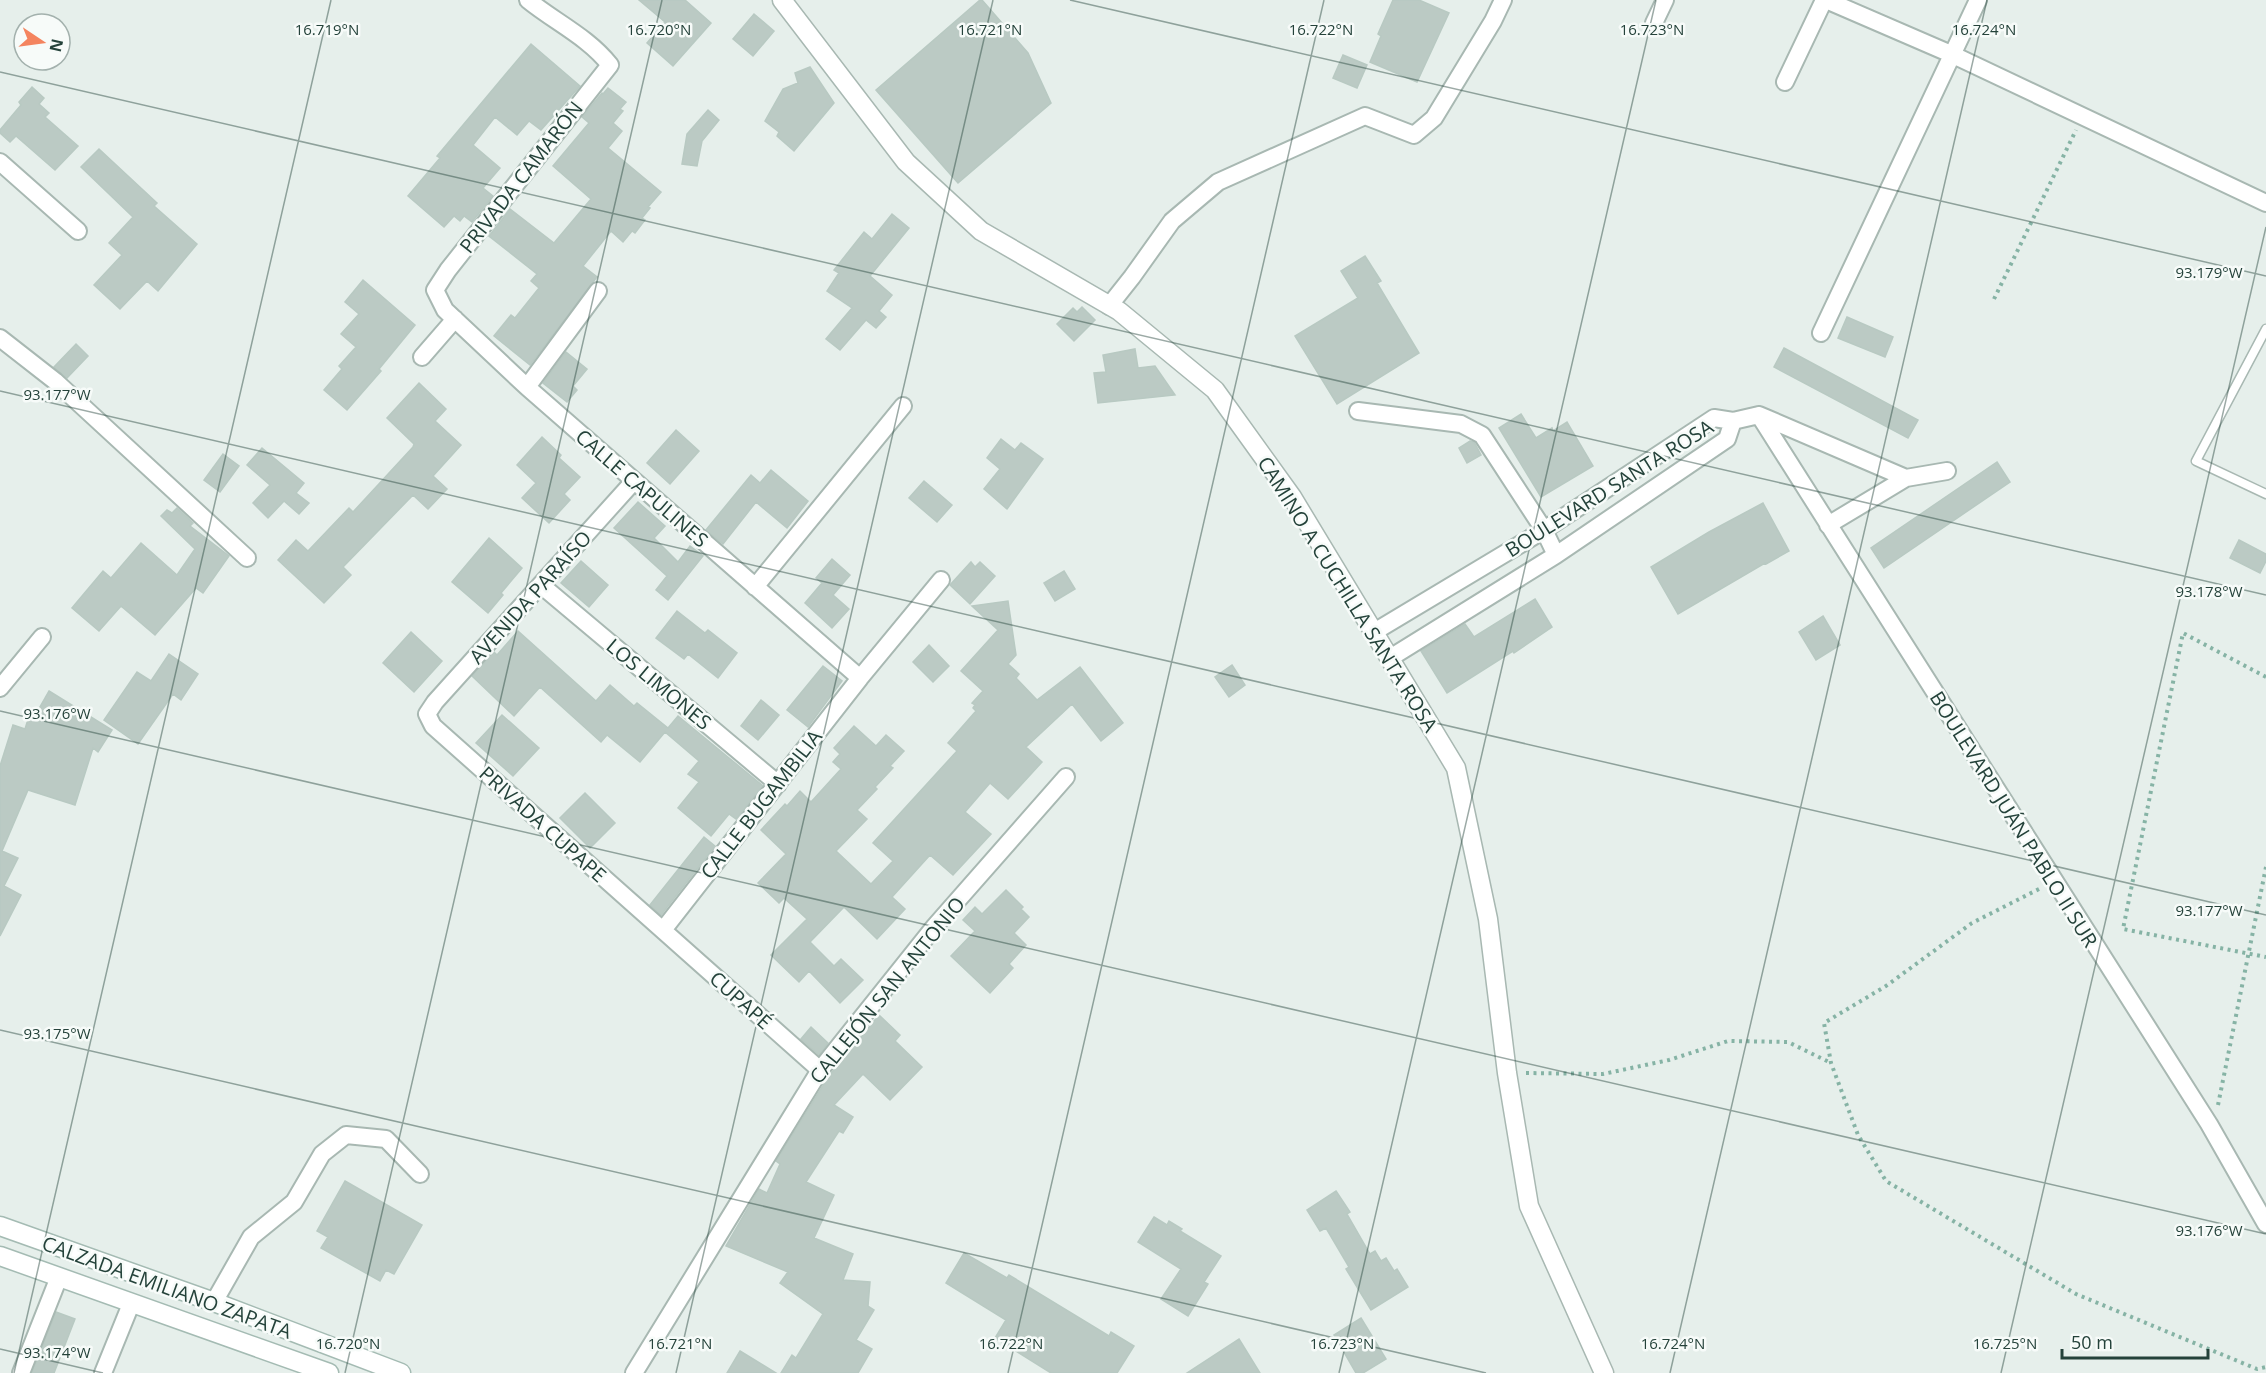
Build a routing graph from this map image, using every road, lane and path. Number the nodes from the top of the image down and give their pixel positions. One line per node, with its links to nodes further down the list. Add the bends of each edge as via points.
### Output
1 (528, 0): 14 (street, PRIVADA CAMARÓN, via 602,55 609,65)
2 (782, 0): 17 (street, CAMINO A CUCHILLA SANTA ROSA, via 906,162 981,231)
3 (1503, 0): 17 (street, via 1434,118 1414,135 1365,116 1218,182 1172,221)
4 (1665, 0): 7 (street)
5 (1825, 0): 8 (street); 9 (street)
6 (1978, 0): 8 (street)
7 (1654, 23)
8 (1952, 54): 10 (street); 20 (street)
9 (1785, 82)
10 (2083, 116): 12 (street); 16 (path)
11 (0, 162): 13 (street)
12 (2266, 203)
13 (78, 231)
14 (435, 290): 18 (street, CALLE CAPULINES, via 445,310)
15 (598, 291): 23 (street)
16 (1994, 299)
17 (1109, 306): 39 (street, CAMINO A CUCHILLA SANTA ROSA, via 1215,390 1292,497)
18 (455, 319): 22 (street); 23 (street, CALLE CAPULINES)
19 (2266, 329): 31 (lane, via 2196,461)
20 (1821, 333)
21 (0, 338): 35 (street, via 55,381)
22 (422, 357)
23 (527, 387): 30 (street, CALLE CAPULINES)
24 (903, 406): 38 (street)
25 (1358, 411): 33 (street, via 1461,424 1482,435)
26 (1759, 415): 27 (street); 29 (street); 32 (street, BOULEVARD JUÁN PABLO II SUR)
27 (1732, 421): 33 (street, BOULEVARD SANTA ROSA, via 1714,418); 34 (street, BOULEVARD SANTA ROSA, via 1727,439)
28 (1947, 471): 29 (street)
29 (1906, 478): 32 (street)
30 (634, 481): 37 (street, AVENIDA PARAÍSO); 38 (street, CALLE CAPULINES)
31 (2266, 494)
32 (1828, 525): 49 (street, BOULEVARD JUÁN PABLO II SUR)
33 (1544, 530): 34 (street); 39 (street, BOULEVARD SANTA ROSA)
34 (1556, 555): 41 (street, BOULEVARD SANTA ROSA)
35 (248, 558)
36 (941, 580): 43 (street, CALLE BUGAMBILIA)
37 (541, 585): 45 (street, AVENIDA PARAÍSO); 47 (street, LOS LIMONES)
38 (755, 587): 43 (street, CALLE CAPULINES)
39 (1374, 632): 41 (street, CAMINO A CUCHILLA SANTA ROSA)
40 (42, 637): 44 (street)
41 (1390, 658): 55 (street, CAMINO A CUCHILLA SANTA ROSA, via 1456,768 1488,919)
42 (2266, 677): 51 (path, via 2183,633 2123,929)
43 (860, 678): 47 (street, CALLE BUGAMBILIA)
44 (0, 688)
45 (427, 714): 50 (street, PRIVADA CUPAPE, via 433,726)
46 (1066, 777): 54 (street, CALLEJÓN SAN ANTONIO, via 935,926)
47 (778, 784): 50 (street, CALLE BUGAMBILIA)
48 (2266, 867): 51 (path)
49 (2053, 882): 53 (path, via 1972,923 1886,986 1824,1023); 56 (street, BOULEVARD JUÁN PABLO II SUR)
50 (663, 930): 54 (street, CUPAPÉ)
51 (2248, 953): 52 (path); 56 (path, via 2216,1112)
52 (2266, 957)
53 (1831, 1063): 55 (path, via 1788,1042 1728,1041 1669,1060 1603,1074); 64 (path, via 1858,1135 1886,1181 2076,1294 2257,1369)
54 (820, 1070): 69 (street, CALLEJÓN SAN ANTONIO)
55 (1507, 1073): 70 (street, CAMINO A CUCHILLA SANTA ROSA, via 1529,1206)
56 (2209, 1124): 58 (street, BOULEVARD JUÁN PABLO II SUR)
57 (420, 1174): 62 (street, via 386,1139 346,1135 322,1154 294,1202 251,1237)
58 (2266, 1224)
59 (0, 1226): 62 (street, CALZADA EMILIANO ZAPATA)
60 (0, 1256): 61 (street, CALZADA EMILIANO ZAPATA)
61 (58, 1277): 63 (street, CALZADA EMILIANO ZAPATA); 65 (street)
62 (214, 1302): 68 (street, CALZADA EMILIANO ZAPATA)
63 (131, 1304): 66 (street); 67 (street, CALZADA EMILIANO ZAPATA)
64 (2266, 1367)
65 (21, 1373)
66 (103, 1373)
67 (329, 1373)
68 (401, 1373)
69 (634, 1373)
70 (1604, 1373)

